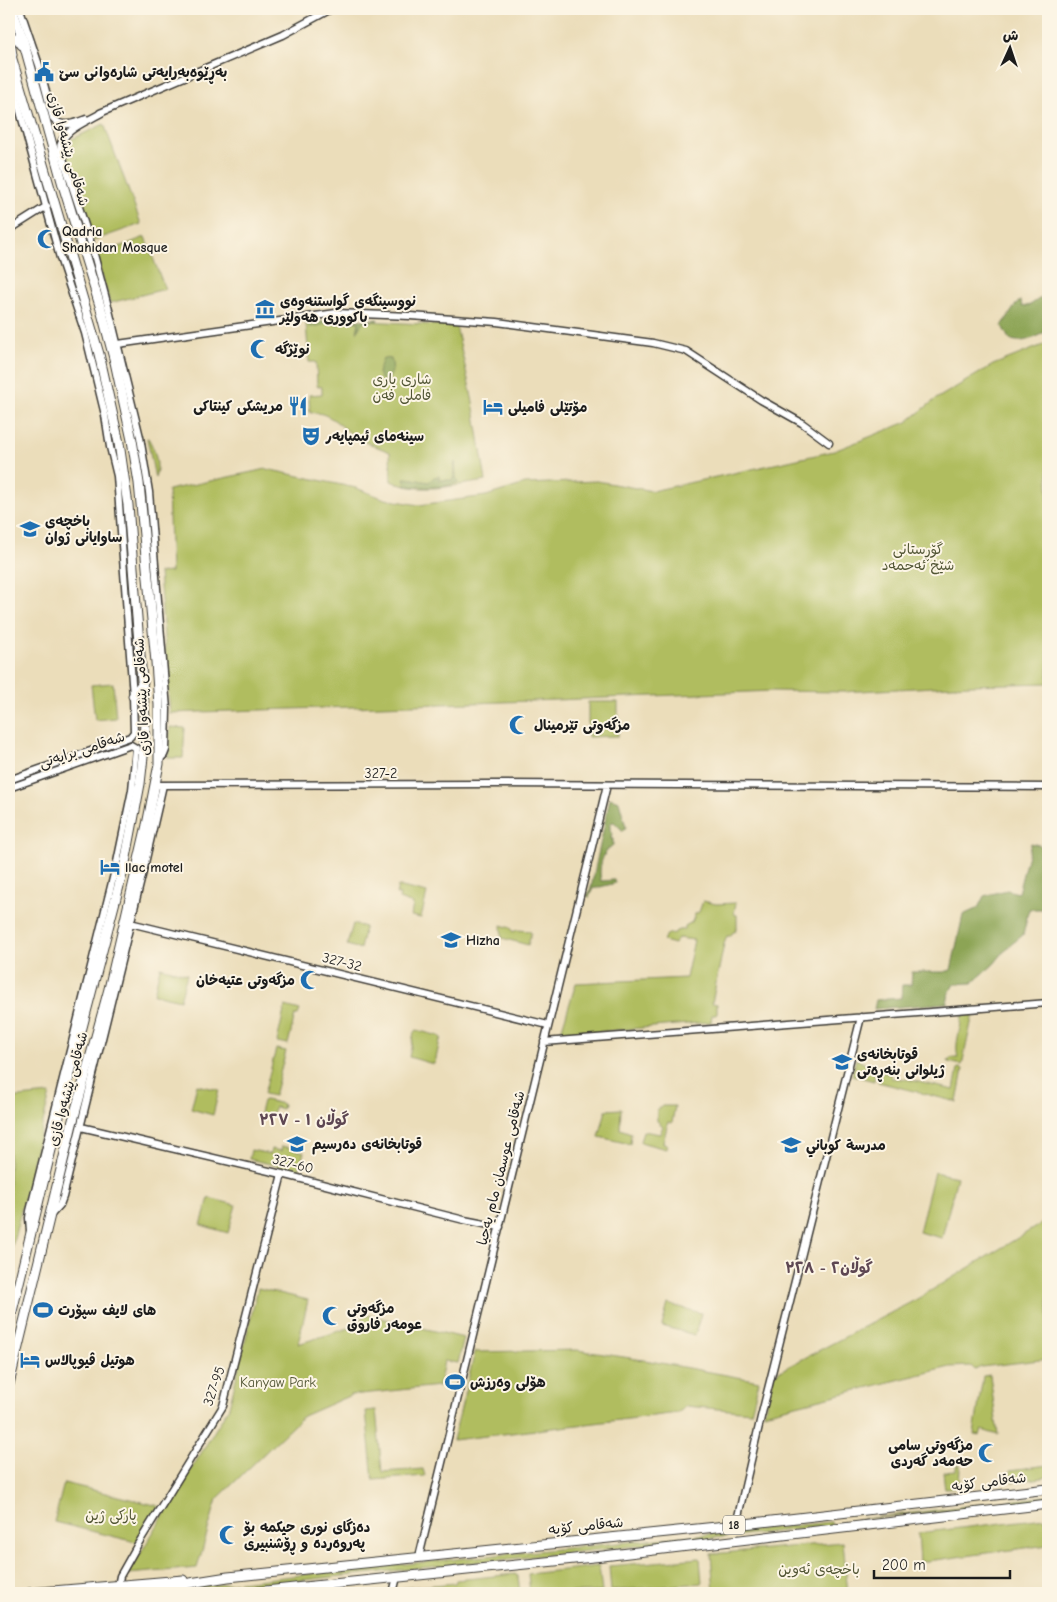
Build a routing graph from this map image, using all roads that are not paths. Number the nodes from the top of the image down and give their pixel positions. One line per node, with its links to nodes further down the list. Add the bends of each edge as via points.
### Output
1 (11, 9): 4 (highway); 7 (highway, شەقامی پێشەوا قازی)
2 (20, 9): 9 (street, via 39,65)
3 (331, 9): 8 (street, via 283,35)
4 (9, 21)
5 (9, 49): 6 (highway, شەقامی پێشەوا قازی)
6 (11, 68): 7 (highway, via 10,42 15,37); 10 (highway, شەقامی پێشەوا قازی)
7 (32, 68): 9 (highway, شەقامی پێشەوا قازی)
8 (103, 112): 9 (street, via 67,124 56,122); 11 (street, via 62,139 60,149)
9 (47, 115): 11 (highway, شەقامی پێشەوا قازی)
10 (34, 143): 12 (street); 14 (highway, شەقامی پێشەوا قازی)
11 (67, 184): 16 (highway, شەقامی پێشەوا قازی)
12 (47, 206): 13 (street); 15 (street)
13 (9, 230)
14 (68, 247): 15 (highway); 18 (highway, شەقامی پێشەوا قازی)
15 (58, 249): 18 (street)
16 (94, 270): 17 (street); 19 (highway, شەقامی پێشەوا قازی)
17 (118, 344): 19 (street); 20 (street, via 336,314 497,322 653,343 686,351 802,423)
18 (95, 355): 22 (highway, شەقامی پێشەوا قازی, via 123,462); 28 (street, via 117,476)
19 (119, 362): 21 (highway, شەقامی پێشەوا قازی)
20 (829, 444)
21 (146, 504): 23 (highway, شەقامی پێشەوا قازی); 26 (street)
22 (132, 565): 23 (highway, via 140,593); 24 (highway, شەقامی پێشەوا قازی)
23 (149, 591): 25 (highway, شەقامی پێشەوا قازی)
24 (136, 612): 25 (highway, via 145,610); 27 (highway, شەقامی پێشەوا قازی)
25 (153, 633): 26 (highway, شەقامی پێشەوا قازی)
26 (160, 661): 32 (highway, شەقامی پێشەوا قازی)
27 (143, 682): 28 (highway); 29 (highway, شەقامی پێشەوا قازی, via 145,718)
28 (133, 696): 30 (street, شەقامی برایەتی, via 132,735)
29 (139, 764): 30 (street, شەقامی برایەتی, via 135,746 131,745); 43 (highway, شەقامی پێشەوا قازی, via 121,863)
30 (64, 765): 31 (street, شەقامی برایەتی); 35 (street, شەقامی برایەتی)
31 (9, 780)
32 (159, 785): 33 (street, 327-2); 36 (highway, شەقامی پێشەوا قازی); 37 (street)
33 (606, 785): 34 (street, 327-2); 42 (street, شەقامی عوسمان مام یەحیا)
34 (1048, 787)
35 (9, 788)
36 (139, 862): 37 (highway); 39 (highway, شەقامی پێشەوا قازی)
37 (143, 872): 38 (street)
38 (130, 922): 39 (street); 42 (street, 327-32)
39 (118, 961): 46 (highway, شەقامی پێشەوا قازی)
40 (1048, 1003): 41 (street)
41 (861, 1017): 44 (street); 60 (street)
42 (548, 1025): 44 (street, شەقامی عوسمان مام یەحیا)
43 (76, 1038): 45 (highway, شەقامی پێشەوا قازی); 52 (street, via 61,1084 29,1216)
44 (544, 1042): 51 (street, شەقامی عوسمان مام یەحیا)
45 (63, 1100): 46 (highway, via 62,1121 65,1125); 47 (highway, شەقامی پێشەوا قازی)
46 (76, 1125): 48 (street, 327-60); 49 (highway, شەقامی پێشەوا قازی); 50 (street, via 63,1197)
47 (52, 1148): 49 (highway, via 60,1151); 52 (highway, شەقامی پێشەوا قازی)
48 (282, 1174): 51 (street, 327-60); 65 (street, 327-95, via 224,1406 138,1544)
49 (59, 1178): 50 (highway, شەقامی پێشەوا قازی)
50 (49, 1217): 56 (highway, شەقامی پێشەوا قازی)
51 (500, 1227): 62 (street, شەقامی عوسمان مام یەحیا)
52 (30, 1235): 53 (highway, شەقامی پێشەوا قازی)
53 (21, 1275): 54 (street); 55 (highway, شەقامی پێشەوا قازی)
54 (9, 1300)
55 (9, 1324)
56 (9, 1384)
57 (1048, 1489): 59 (highway, شەقامی کۆیە / 18)
58 (1048, 1506): 61 (highway, شەقامی کۆیە / 18)
59 (844, 1512): 60 (highway, شەقامی کۆیە / 18); 61 (highway)
60 (736, 1525): 62 (highway, شەقامی کۆیە / 18)
61 (847, 1527): 64 (highway, شەقامی کۆیە / 18)
62 (419, 1557): 63 (highway, شەقامی کۆیە / 18)
63 (228, 1577): 65 (highway); 67 (highway, شەقامی کۆیە / 18)
64 (397, 1577): 68 (highway, شەقامی کۆیە / 18); 69 (street)
65 (118, 1586): 66 (highway)
66 (28, 1593)
67 (127, 1593)
68 (245, 1593)
69 (393, 1593)

